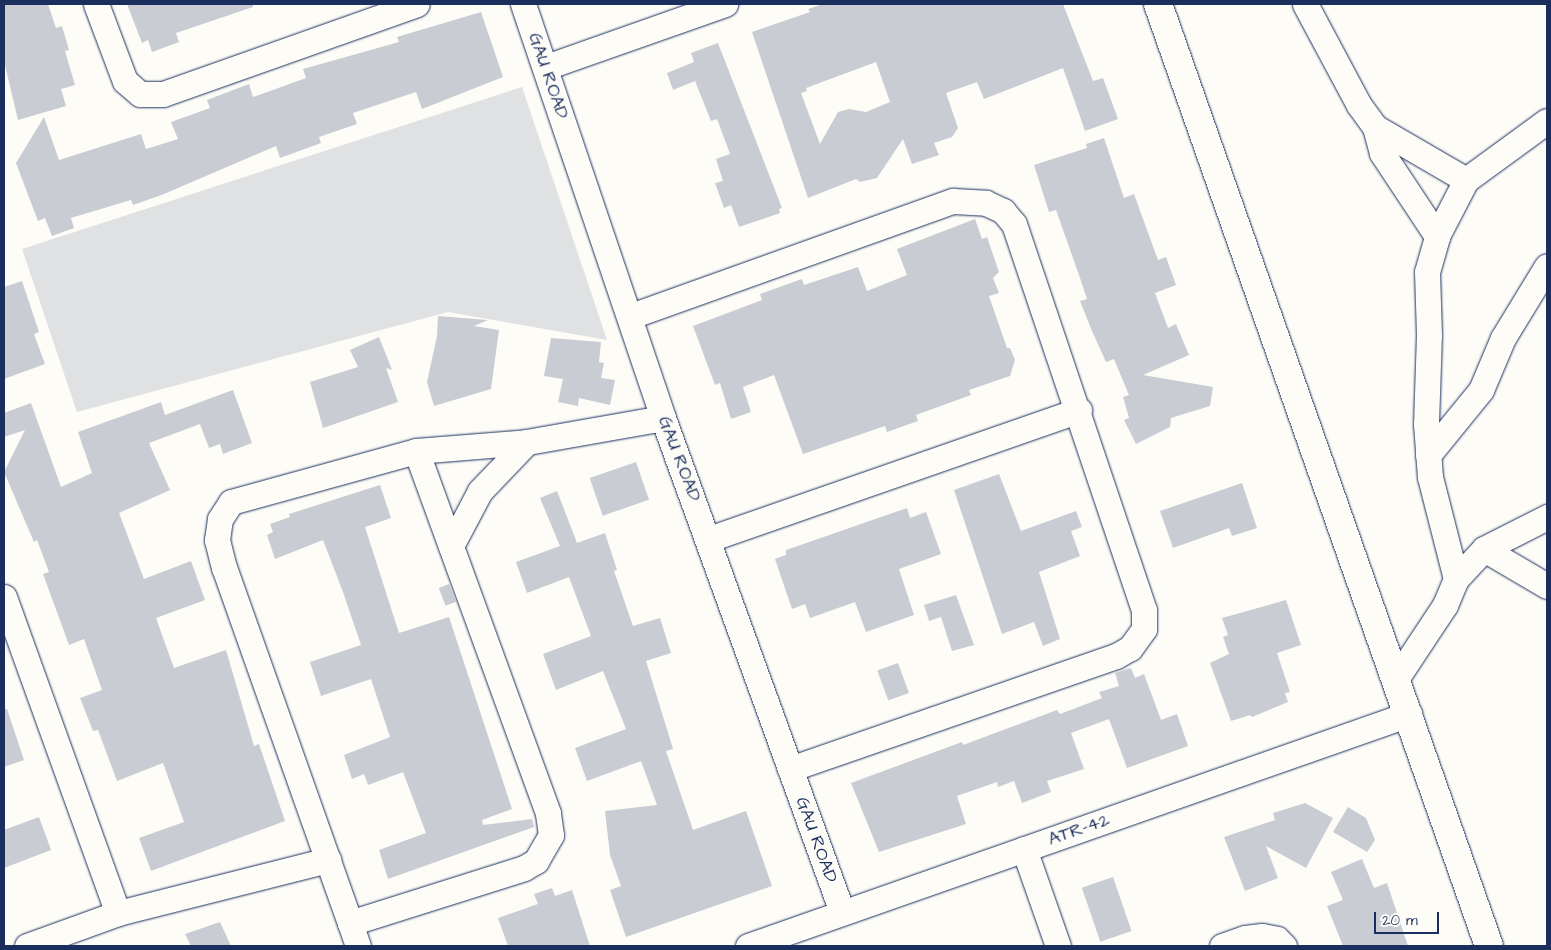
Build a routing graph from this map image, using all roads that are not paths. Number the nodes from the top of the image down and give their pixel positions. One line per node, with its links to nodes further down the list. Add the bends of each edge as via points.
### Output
1 (96, 4): 2 (street, via 125,81 140,94 163,94)
2 (417, 4)
3 (523, 4): 7 (street, GAU ROAD)
4 (725, 4): 7 (street)
5 (1158, 4): 26 (main road)
6 (1305, 4): 9 (street, via 1359,105)
7 (546, 67): 13 (street, GAU ROAD)
8 (1547, 122): 10 (street)
9 (1375, 127): 10 (street); 11 (street, via 1382,153)
10 (1466, 180): 11 (street)
11 (1437, 236): 18 (street, via 1427,272)
12 (1547, 266): 18 (street, via 1503,338 1481,390)
13 (631, 316): 14 (street, via 953,201 970,200 1002,211 1014,224); 15 (street, GAU ROAD)
14 (1078, 410): 20 (street); 28 (street, via 1144,610 1144,629 1139,640 1116,656)
15 (663, 418): 16 (street); 20 (street, GAU ROAD)
16 (527, 442): 17 (street); 21 (street, via 480,491)
17 (416, 451): 21 (street); 30 (street, via 231,502 220,519 217,540 224,568)
18 (1428, 455): 23 (street, via 1430,477)
19 (1547, 517): 22 (street)
20 (709, 539): 28 (street, GAU ROAD)
21 (451, 546): 33 (street, via 548,813 551,835 536,861 524,868)
22 (1484, 549): 23 (street); 24 (street)
23 (1456, 579): 26 (street, via 1445,605)
24 (1547, 586)
25 (4, 597): 32 (street)
26 (1396, 679): 27 (main road)
27 (1409, 714): 29 (street, ATR-42); 40 (main road)
28 (790, 769): 31 (street, GAU ROAD)
29 (1024, 849): 31 (street, ATR-42); 37 (street)
30 (328, 860): 32 (street); 33 (street)
31 (842, 912): 36 (street, ATR-42)
32 (118, 914): 34 (street)
33 (350, 923): 35 (street)
34 (28, 946)
35 (358, 946)
36 (748, 946)
37 (1058, 946)
38 (1222, 946): 39 (street, via 1262,936 1277,939)
39 (1284, 946)
40 (1489, 946)

